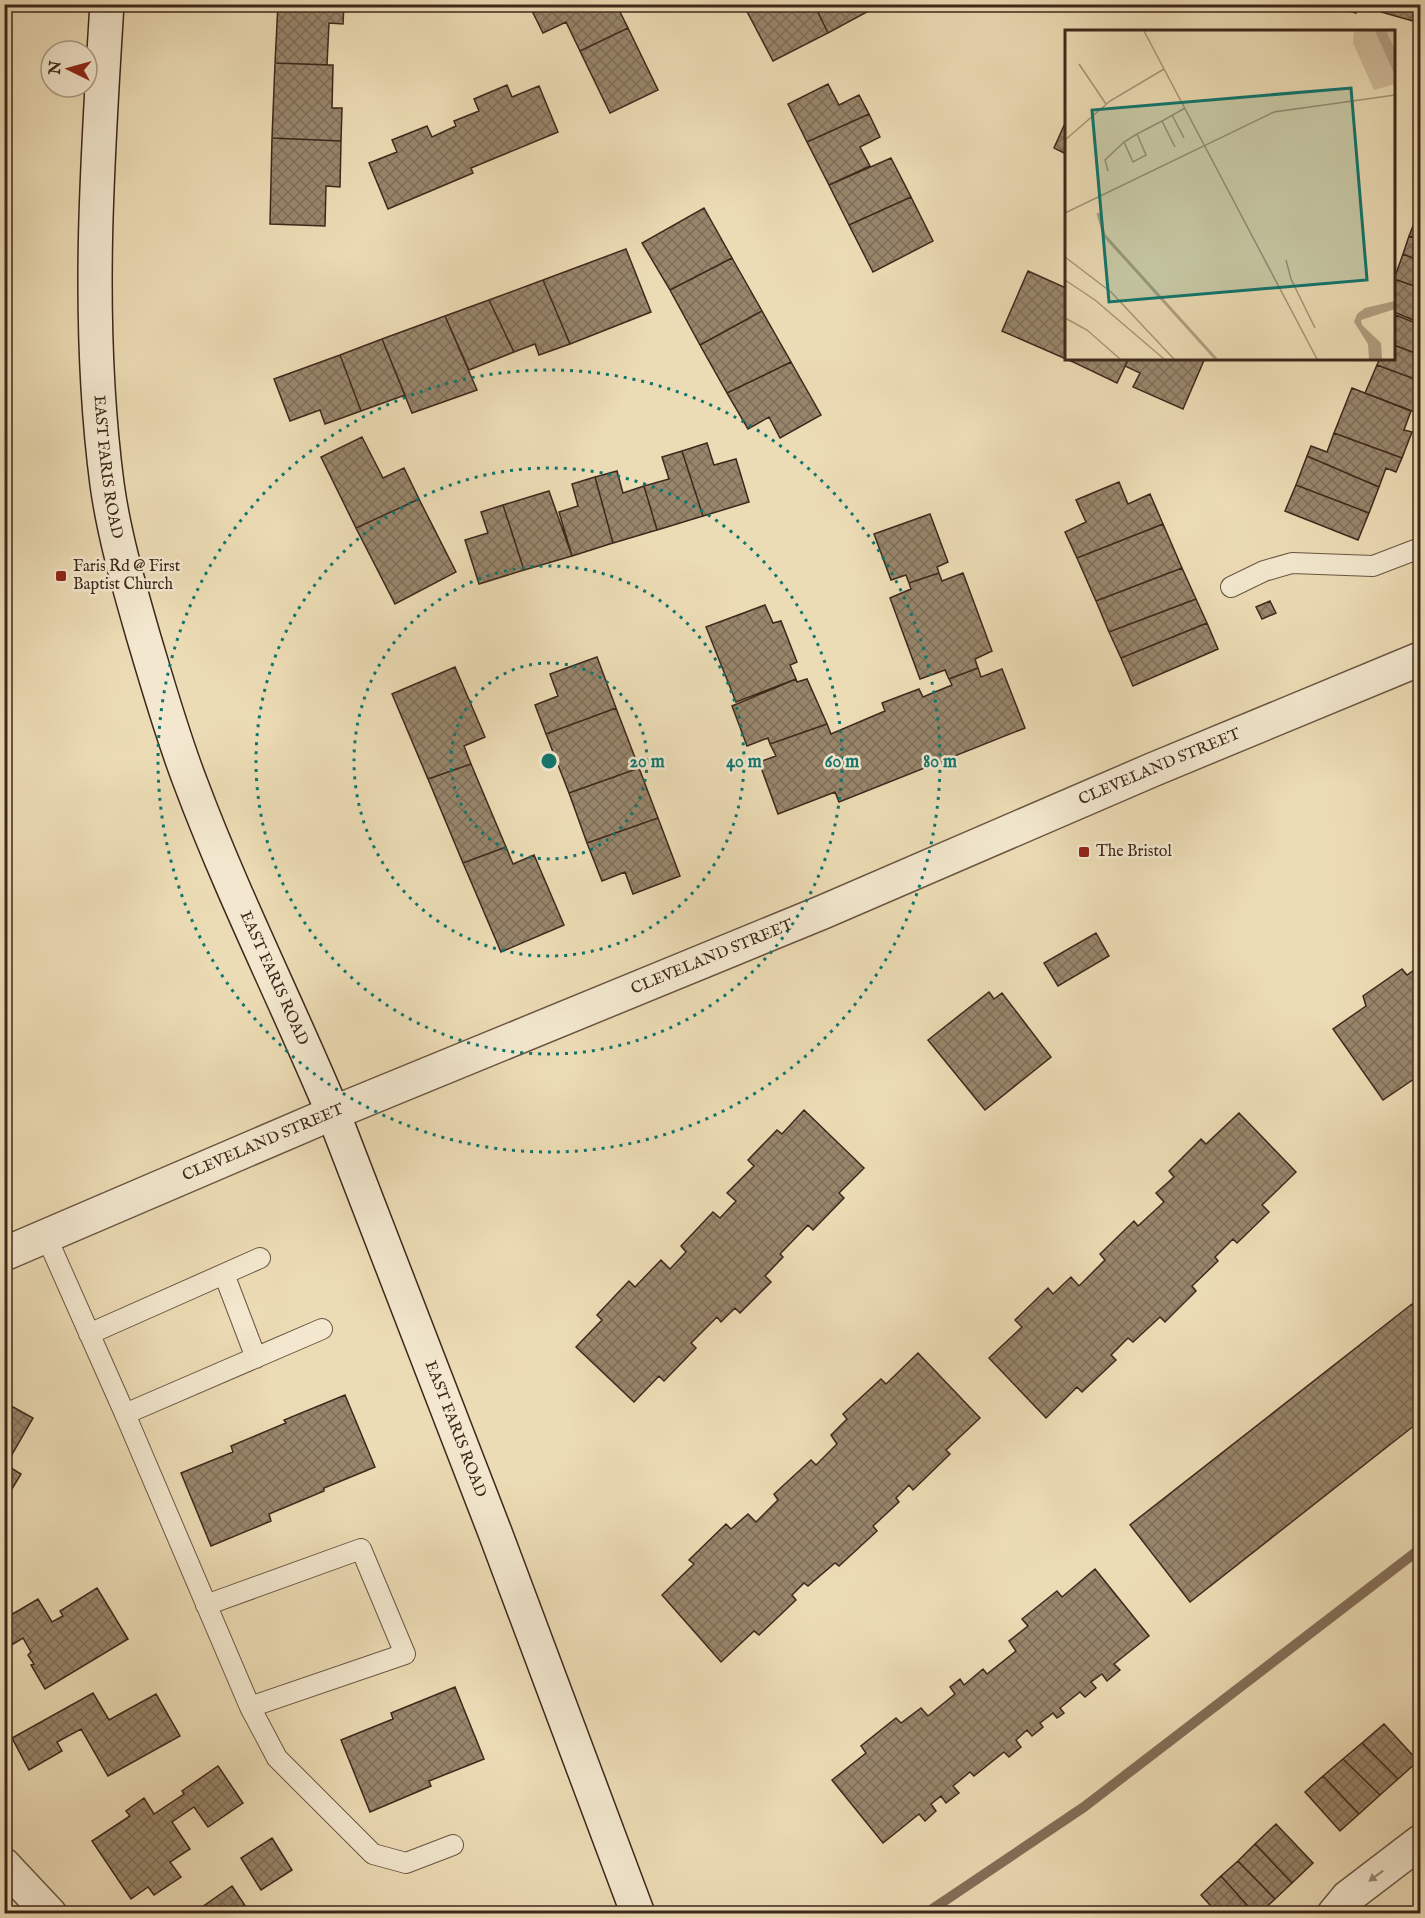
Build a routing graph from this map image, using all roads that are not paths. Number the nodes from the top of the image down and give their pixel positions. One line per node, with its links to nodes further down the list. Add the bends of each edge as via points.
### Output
1 (107, 4): 5 (main road, EAST FARIS ROAD, via 93,266 98,390 111,507 127,581 191,784)
2 (1420, 548): 3 (lane, via 1373,566 1292,563)
3 (1231, 587)
4 (1420, 659): 5 (main road, CLEVELAND STREET, via 823,912)
5 (333, 1113): 6 (main road, CLEVELAND STREET); 20 (main road, EAST FARIS ROAD)
6 (46, 1236): 7 (main road, CLEVELAND STREET); 11 (lane)
7 (4, 1254)
8 (260, 1258): 9 (lane)
9 (224, 1274): 11 (lane); 12 (lane)
10 (322, 1329): 12 (lane)
11 (89, 1334): 13 (lane)
12 (256, 1358): 13 (lane)
13 (125, 1414): 14 (lane)
14 (206, 1605): 15 (lane); 15 (lane, via 361,1549 405,1654)
15 (250, 1707): 17 (lane, via 277,1758 373,1854 406,1863)
16 (1420, 1842): 21 (main road, one-way to 21, via 1348,1897)
17 (453, 1845)
18 (4, 1865): 19 (main road)
19 (50, 1914)
20 (638, 1914)
21 (1334, 1914)

